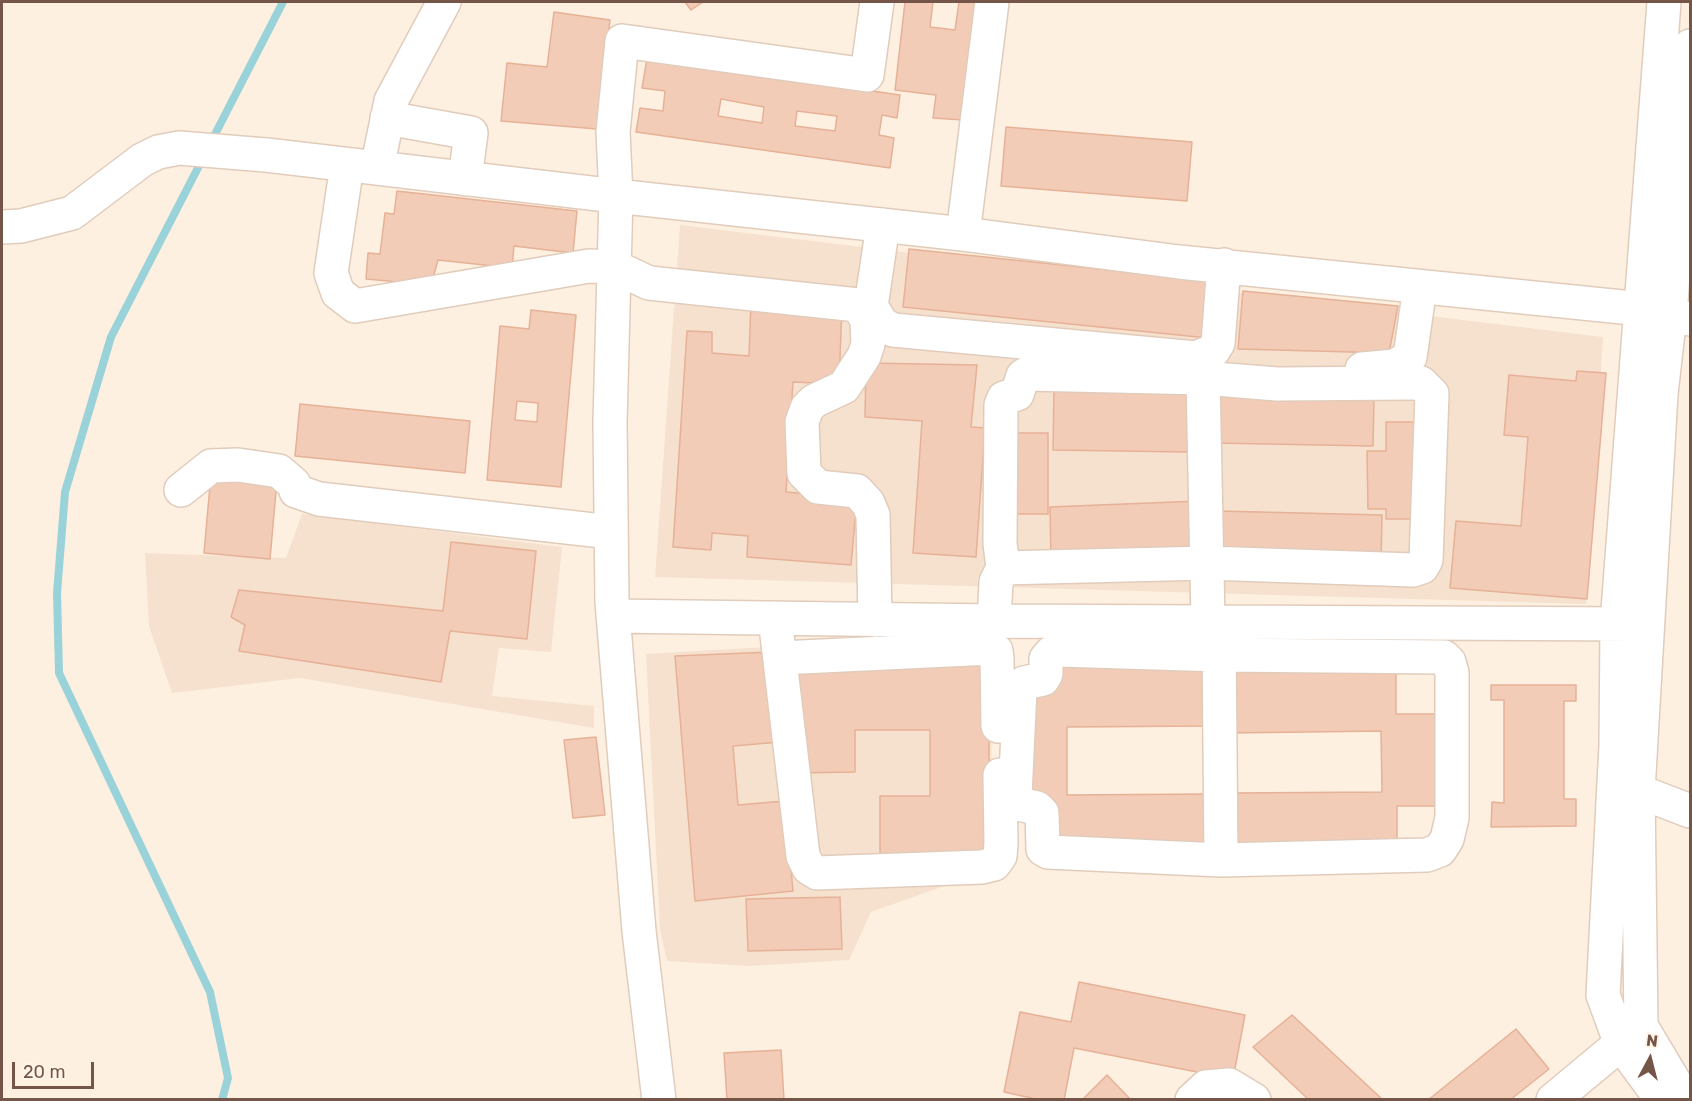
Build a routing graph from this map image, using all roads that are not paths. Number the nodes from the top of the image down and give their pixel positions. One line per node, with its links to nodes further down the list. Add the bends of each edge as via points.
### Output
1 (444, 2): 6 (street, via 391,101)
2 (877, 2): 9 (street, via 867,75 622,41 613,132)
3 (992, 2): 12 (street)
4 (1664, 2): 16 (street)
5 (1690, 46): 16 (street)
6 (387, 118): 7 (street); 8 (street, via 471,133)
7 (362, 167): 8 (street); 11 (street, via 178,148 142,160 72,213); 14 (street, via 331,273 338,293 355,306 589,266)
8 (465, 179): 9 (street)
9 (616, 196): 10 (street); 14 (street)
10 (883, 225): 12 (street); 13 (street, via 871,306 882,324 893,330 1196,358 1213,351 1218,343)
11 (2, 227)
12 (963, 234): 13 (street)
13 (1231, 266): 15 (street); 15 (street, via 1225,354 1228,363 1252,368 1395,366 1410,357 1413,348)
14 (615, 267): 19 (street); 25 (street, via 649,283 853,303 863,311 868,344 864,356 844,387 814,401 802,422 804,473 818,487 857,491 873,516)
15 (1420, 287): 16 (street)
16 (1668, 315): 30 (street)
17 (1203, 378): 20 (street); 21 (street, via 1023,376 1020,391 1004,398 1001,405); 22 (street, via 1277,384 1421,383 1432,394 1426,560 1422,567)
18 (181, 490): 19 (street, via 211,466 238,465 279,471 294,484 296,491 319,500)
19 (611, 532): 23 (street)
20 (1207, 563): 21 (street); 22 (street); 27 (street)
21 (1003, 568): 26 (street, via 996,582)
22 (1413, 570): 28 (street)
23 (613, 616): 24 (street); 38 (street, via 639,931)
24 (775, 618): 25 (street); 33 (street)
25 (875, 620): 26 (street)
26 (994, 621): 27 (street)
27 (1213, 621): 28 (street); 31 (street)
28 (1413, 623): 29 (street)
29 (1445, 623): 30 (street); 32 (street)
30 (1632, 624): 34 (street); 37 (street, via 1616,745 1603,995)
31 (1219, 655): 32 (street); 36 (street); 36 (street, via 1059,650 1051,653 1046,659 1043,679 1024,683 1020,689 1015,796 1018,804 1042,813 1043,849 1048,852)
32 (1444, 657): 36 (street, via 1452,674 1452,818 1440,850 1427,855)
33 (780, 658): 33 (street, via 985,646 996,651 1001,843 1000,856 994,864 817,873 809,868 803,856)
34 (1638, 792): 35 (street); 37 (street)
35 (1690, 811)
36 (1221, 860)
37 (1631, 1035): 41 (street); 42 (street); 43 (street)
38 (659, 1100)
39 (1192, 1100): 40 (street, via 1206,1087 1221,1085 1229,1085)
40 (1254, 1100)
41 (1553, 1100)
42 (1662, 1100)
43 (1684, 1100)

